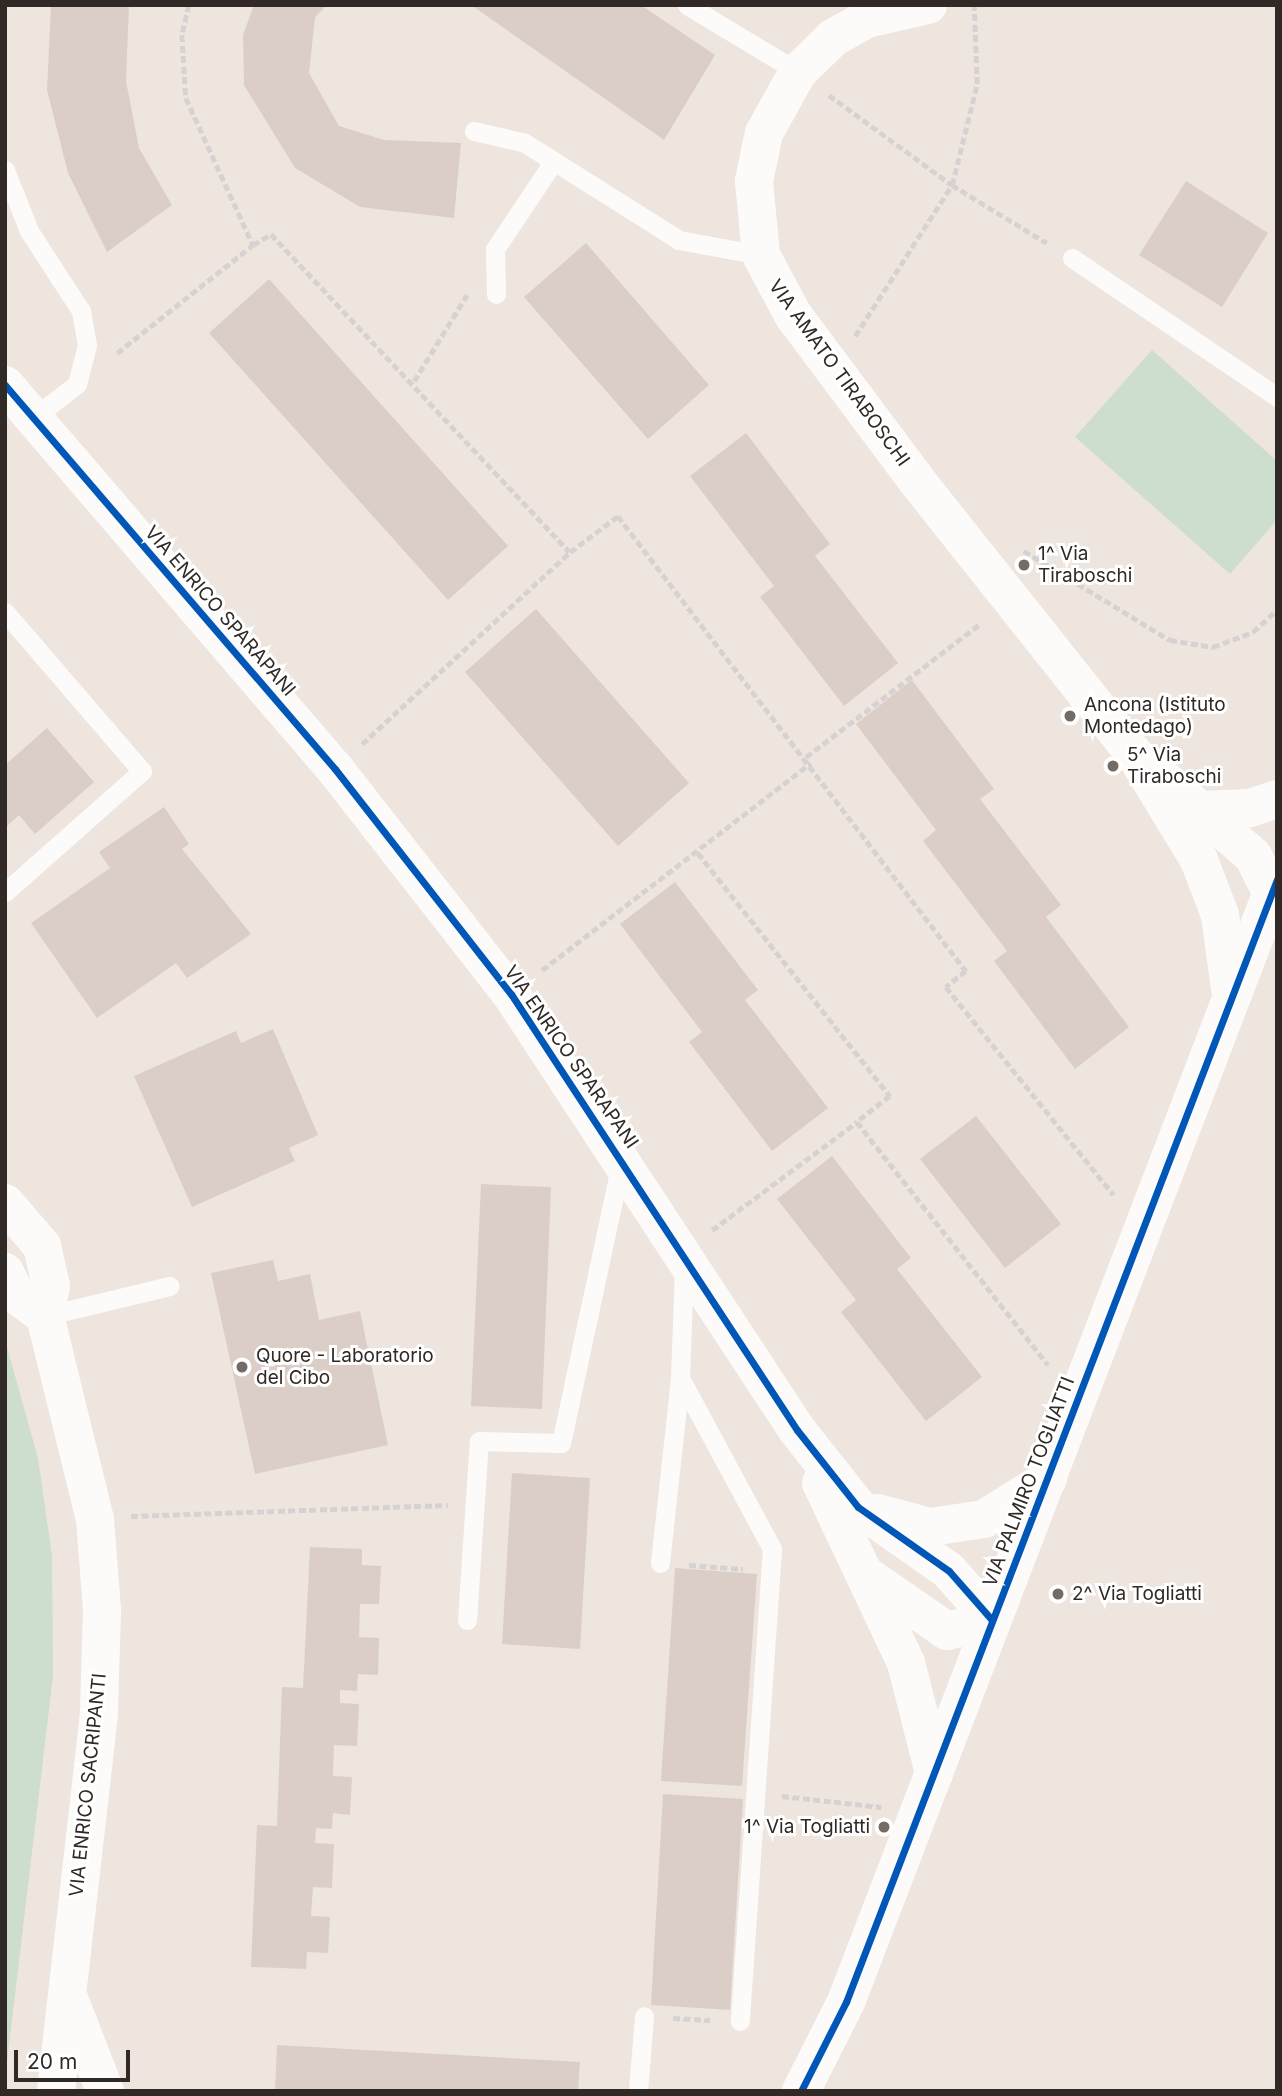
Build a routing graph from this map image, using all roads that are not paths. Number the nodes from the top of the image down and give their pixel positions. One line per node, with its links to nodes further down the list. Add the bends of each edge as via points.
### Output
1 (687, 5): 3 (lane)
2 (928, 5): 3 (street, VIA AMATO TIRABOSCHI, via 867,19 833,38)
3 (798, 72): 7 (street, VIA AMATO TIRABOSCHI, via 764,133 754,181)
4 (474, 131): 5 (lane, via 525,143)
5 (553, 163): 7 (lane, via 679,240); 9 (lane, via 495,249)
6 (5, 170): 12 (lane, via 29,231 81,311 87,345 77,384)
7 (761, 255): 14 (street, VIA AMATO TIRABOSCHI, via 769,279 833,369)
8 (1072, 258): 11 (lane)
9 (496, 294)
10 (5, 385): 12 (street, VIA ENRICO SPARAPANI)
11 (1277, 397)
12 (33, 418): 21 (street, VIA ENRICO SPARAPANI, via 335,769 510,994)
13 (5, 612): 19 (lane, via 142,771)
14 (1137, 758): 16 (street, VIA AMATO TIRABOSCHI); 17 (street, VIA AMATO TIRABOSCHI)
15 (1277, 799): 16 (street, via 1250,808)
16 (1202, 810): 18 (street, VIA AMATO TIRABOSCHI, via 1253,856)
17 (1199, 860): 18 (street); 20 (street, VIA AMATO TIRABOSCHI, via 1220,915)
18 (1274, 885): 20 (street, VIA PALMIRO TOGLIATTI)
19 (5, 892)
20 (1230, 991): 29 (street, VIA PALMIRO TOGLIATTI)
21 (622, 1159): 23 (street, VIA ENRICO SPARAPANI); 33 (lane, via 562,1443 479,1441)
22 (5, 1203): 26 (street, VIA ENRICO SACRIPANTI, via 42,1246 51,1286)
23 (684, 1249): 27 (lane); 28 (street, VIA ENRICO SPARAPANI)
24 (5, 1272): 26 (street, via 16,1295)
25 (169, 1286): 26 (lane)
26 (45, 1316): 36 (street, VIA ENRICO SACRIPANTI, via 95,1519 99,1714)
27 (680, 1378): 31 (lane); 38 (lane, via 772,1549)
28 (797, 1430): 30 (street, VIA ENRICO SPARAPANI); 32 (street, VIA ENRICO SPARAPANI)
29 (1048, 1479): 30 (street, via 984,1519 930,1527); 34 (street, VIA PALMIRO TOGLIATTI)
30 (858, 1507): 34 (street, VIA ENRICO SPARAPANI, via 949,1571)
31 (660, 1563)
32 (860, 1570): 34 (street, VIA ENRICO SPARAPANI, via 906,1609 947,1631); 35 (street, VIA ENRICO SPARAPANI, via 906,1663)
33 (467, 1620)
34 (992, 1620): 35 (street, VIA PALMIRO TOGLIATTI)
35 (934, 1773): 42 (street, VIA PALMIRO TOGLIATTI, via 846,2002)
36 (68, 1996): 39 (street, VIA ENRICO SACRIPANTI); 40 (street)
37 (644, 2016): 41 (lane)
38 (740, 2021)
39 (56, 2091)
40 (105, 2091)
41 (638, 2091)
42 (801, 2091)

